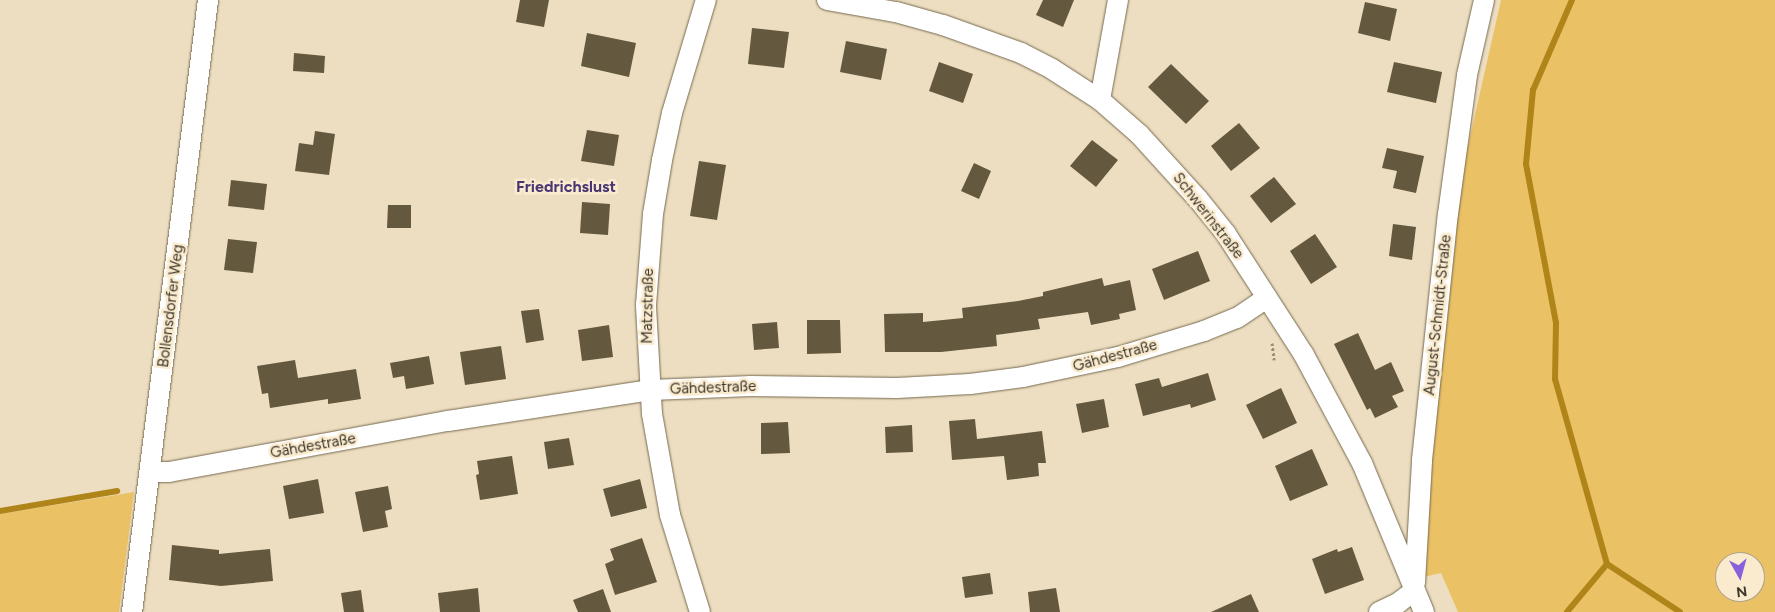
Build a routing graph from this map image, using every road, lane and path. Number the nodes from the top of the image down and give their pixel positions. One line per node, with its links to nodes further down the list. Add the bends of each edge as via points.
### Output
1 (208, 0): 9 (street, Bollensdorfer Weg)
2 (706, 0): 8 (street, Matzstraße, via 672,113 653,214 646,305)
3 (827, 0): 6 (street, Schwerinstraße, via 896,12 982,38 1052,69)
4 (1118, 0): 6 (street)
5 (1484, 0): 10 (street, August-Schmidt-Straße, via 1467,75 1448,214 1422,460)
6 (1100, 100): 7 (street, Schwerinstraße, via 1139,134 1198,198 1226,234)
7 (1267, 298): 8 (street, Gähdestraße, via 1237,318 1187,336 1118,357 1023,377 897,388 751,386); 10 (street, Schwerinstraße, via 1304,355 1362,463)
8 (651, 390): 9 (street, Gähdestraße, via 458,419 170,472); 12 (street, Matzstraße, via 670,515)
9 (151, 472): 11 (street, Bollensdorfer Weg)
10 (1415, 590): 13 (street); 14 (street, Schwerinstraße)
11 (132, 612)
12 (700, 612)
13 (1379, 612)
14 (1424, 612)

